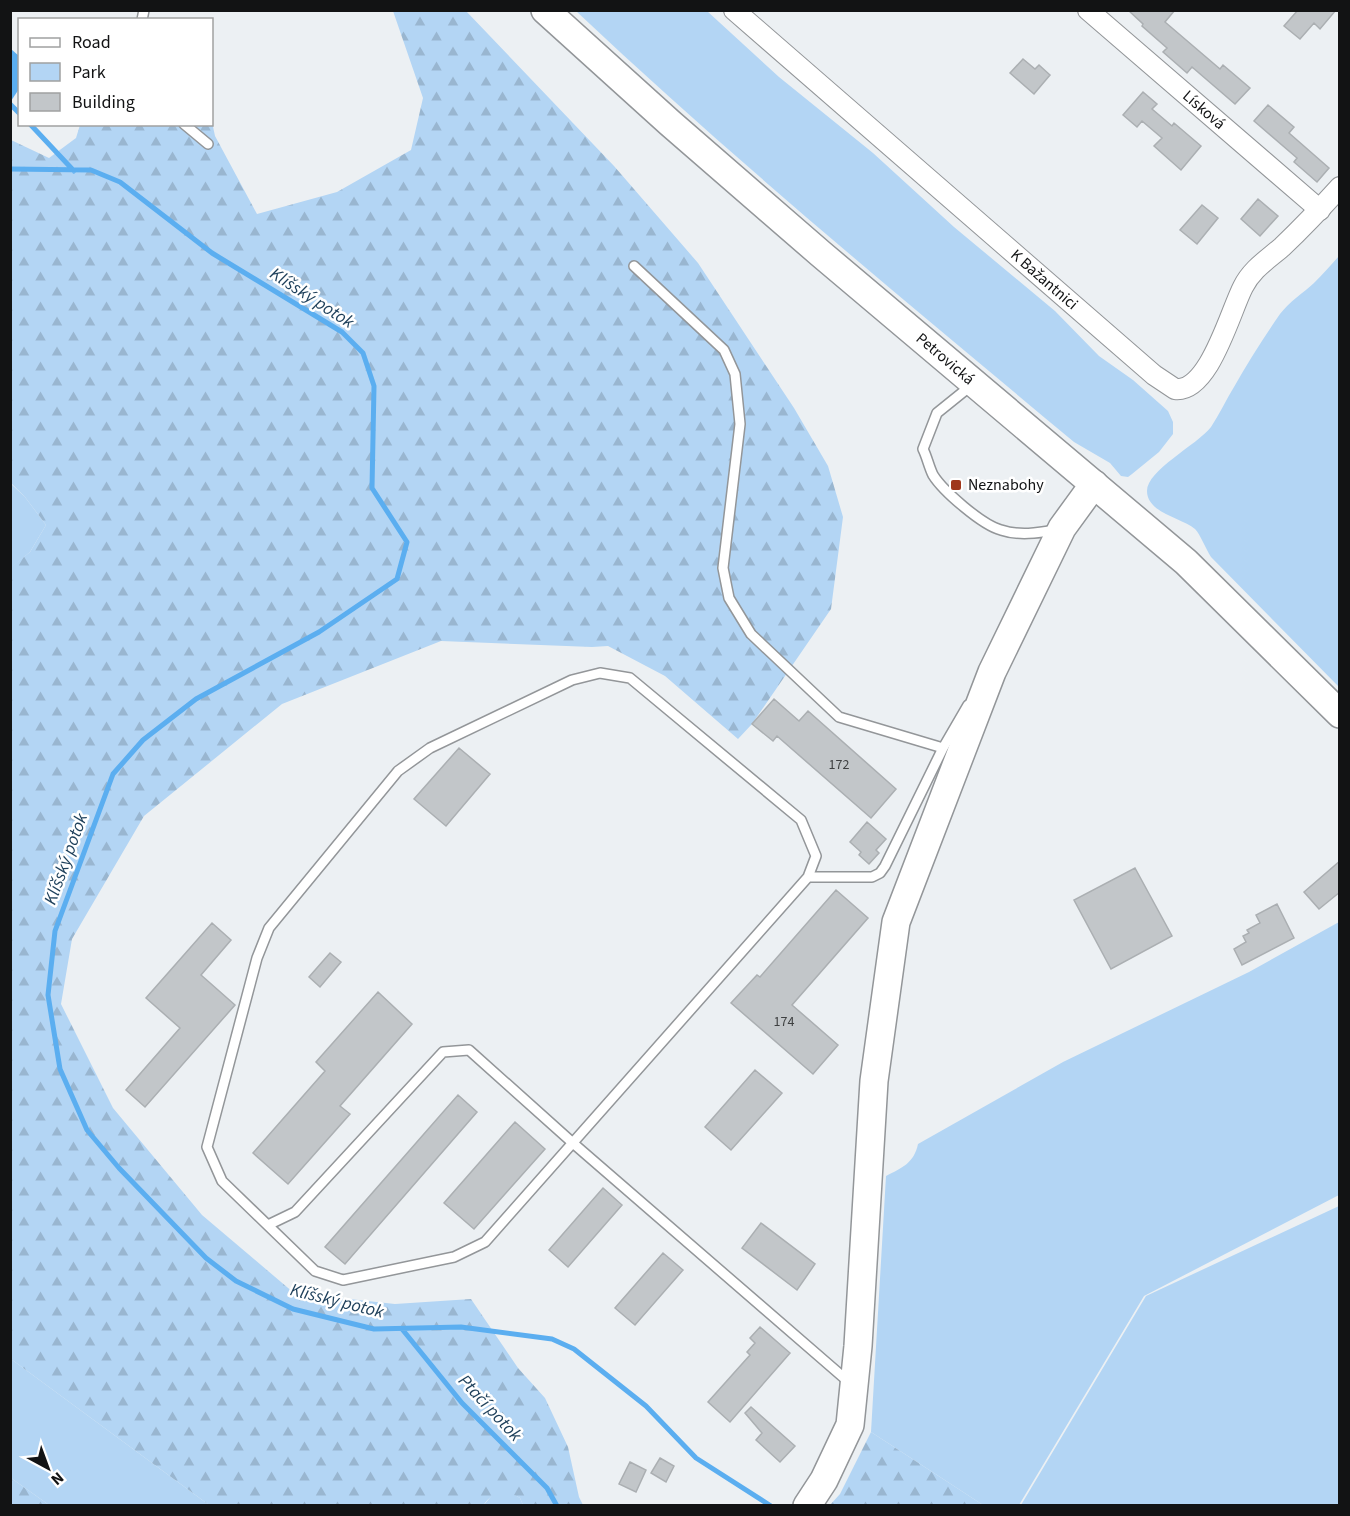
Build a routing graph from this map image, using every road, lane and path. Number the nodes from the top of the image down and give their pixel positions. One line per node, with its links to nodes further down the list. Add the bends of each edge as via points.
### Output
1 (545, 10): 9 (street, Petrovická, via 679,131)
2 (734, 10): 7 (street, K Bažantnici, via 1154,375 1175,389 1189,388 1210,363 1244,285 1257,267)
3 (1088, 10): 7 (street, Lísková)
4 (186, 126): 5 (lane)
5 (208, 144)
6 (1340, 187): 7 (street, K Bažantnici)
7 (1320, 210)
8 (634, 266): 14 (lane, via 724,350 735,375 740,424 723,568 729,598 751,634 839,717)
9 (975, 383): 10 (street, Petrovická); 11 (lane, via 937,413 923,448 934,475 978,518 1000,530 1032,534)
10 (1094, 484): 11 (street); 13 (street, Petrovická, via 1186,562)
11 (1062, 528): 12 (street)
12 (992, 672): 14 (lane); 18 (street, via 896,922 874,1081)
13 (1340, 714)
14 (942, 748): 15 (lane, via 880,873 872,877)
15 (808, 877): 16 (lane); 17 (lane, via 816,855 801,820 630,678 600,673 572,680 430,748 398,771 382,790 268,928 257,957 207,1147 222,1181)
16 (574, 1144): 17 (lane, via 485,1242 454,1257 343,1280 315,1271); 17 (lane, via 469,1050 442,1052 295,1212); 18 (lane)
17 (268, 1225)
18 (854, 1387): 19 (street, via 850,1425 824,1480)
19 (807, 1505)

